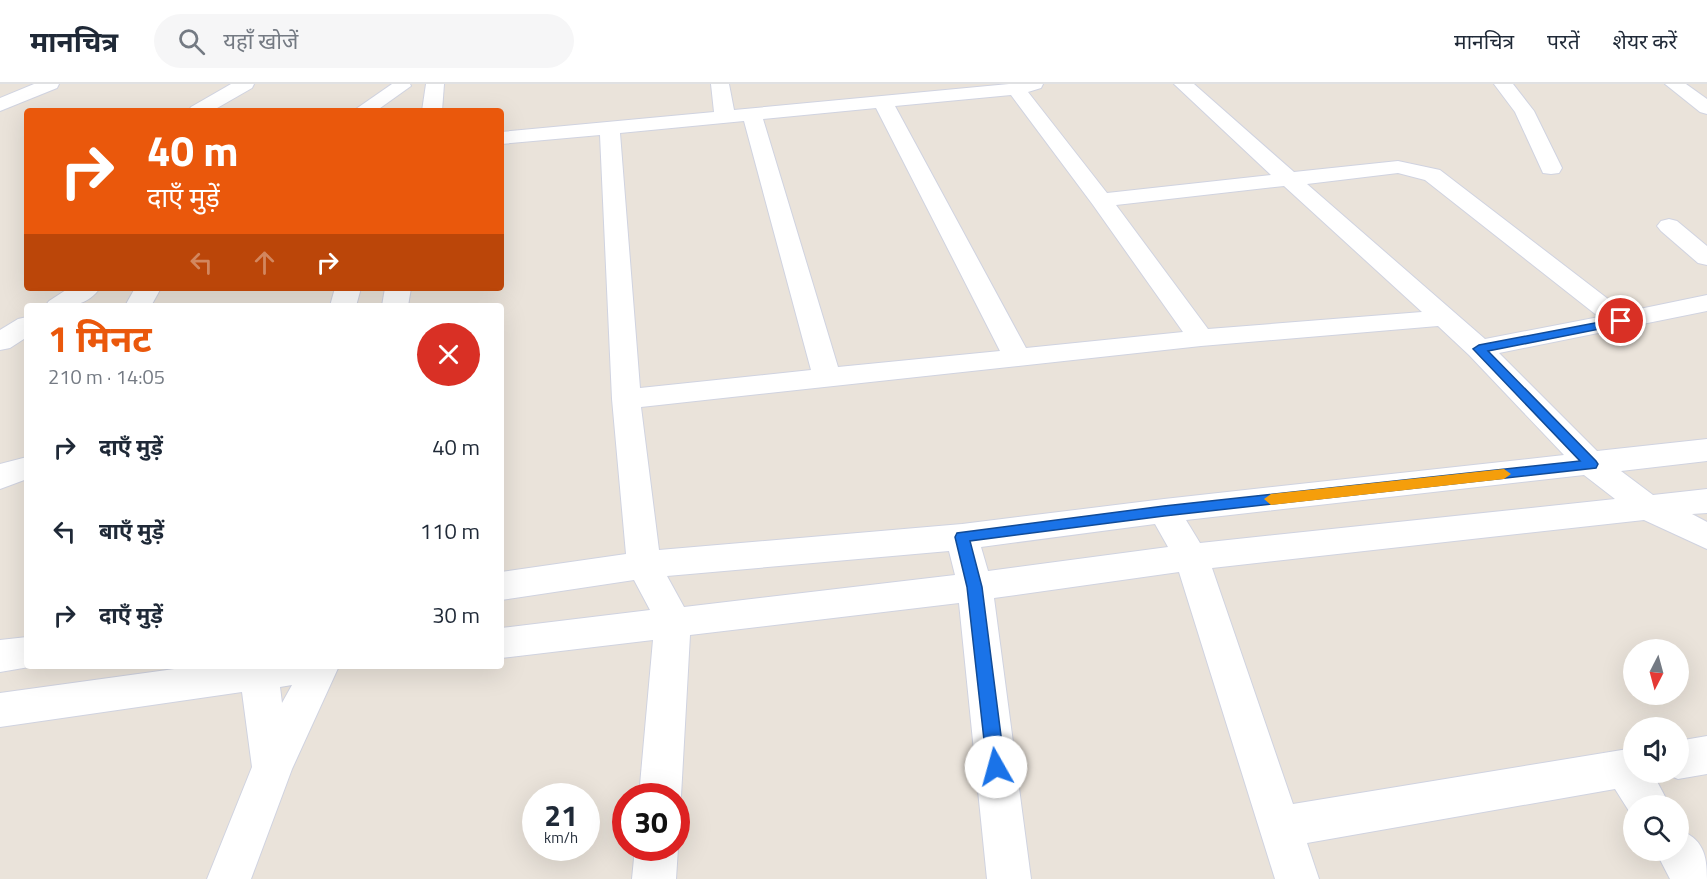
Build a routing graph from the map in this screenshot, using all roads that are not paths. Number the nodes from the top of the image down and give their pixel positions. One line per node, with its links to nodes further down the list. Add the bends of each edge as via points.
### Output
1 (50, 84): 12 (street)
2 (245, 84): 13 (street)
3 (429, 84): 9 (street)
4 (435, 84): 16 (street)
5 (720, 84): 19 (street)
6 (1183, 84): 23 (street)
7 (1503, 84): 22 (street, via 1524,111)
8 (1674, 84): 17 (street)
9 (400, 85): 14 (street); 15 (street)
10 (1025, 86): 11 (street); 24 (street)
11 (884, 102): 18 (street); 36 (street)
12 (0, 105)
13 (203, 108)
14 (367, 108)
15 (396, 108)
16 (432, 108)
17 (1707, 108)
18 (752, 114): 19 (street); 37 (street)
19 (725, 117): 20 (street)
20 (610, 127): 21 (street); 38 (street)
21 (504, 138)
22 (1551, 168)
23 (1287, 178): 24 (street); 30 (street); 31 (street, via 1398,167 1432,175)
24 (1101, 200): 33 (street)
25 (1670, 226): 26 (street)
26 (1707, 258)
27 (82, 291): 28 (street)
28 (63, 303)
29 (1707, 303): 31 (street)
30 (1445, 318): 33 (street); 35 (street)
31 (1621, 321): 35 (street)
32 (24, 327): 34 (street)
33 (1201, 338): 36 (street)
34 (0, 342)
35 (1479, 349): 40 (street)
36 (1017, 357): 37 (street)
37 (827, 377): 38 (street)
38 (626, 399): 49 (street)
39 (1707, 450): 40 (street)
40 (1591, 464): 44 (street); 45 (street)
41 (24, 468): 42 (street)
42 (0, 478)
43 (1707, 501): 44 (street)
44 (1648, 508): 46 (street); 48 (street)
45 (1164, 511): 47 (street); 48 (street)
46 (1707, 536)
47 (962, 537): 49 (street); 51 (street)
48 (1191, 557): 51 (street); 64 (street)
49 (644, 565): 50 (street); 52 (street)
50 (504, 586)
51 (975, 587): 52 (street); 69 (street)
52 (673, 621): 53 (street); 63 (street)
53 (504, 643)
54 (24, 652): 55 (street)
55 (0, 656)
56 (319, 669): 61 (street)
57 (260, 670): 58 (street); 61 (street)
58 (0, 710)
59 (1707, 755): 60 (street)
60 (1689, 758)
61 (272, 767): 67 (street)
62 (1623, 768): 64 (street)
63 (661, 783)
64 (1281, 827): 70 (street)
65 (655, 861): 68 (street)
66 (1684, 861): 71 (street)
67 (229, 879)
68 (654, 879)
69 (1009, 879)
70 (1297, 879)
71 (1695, 879)

